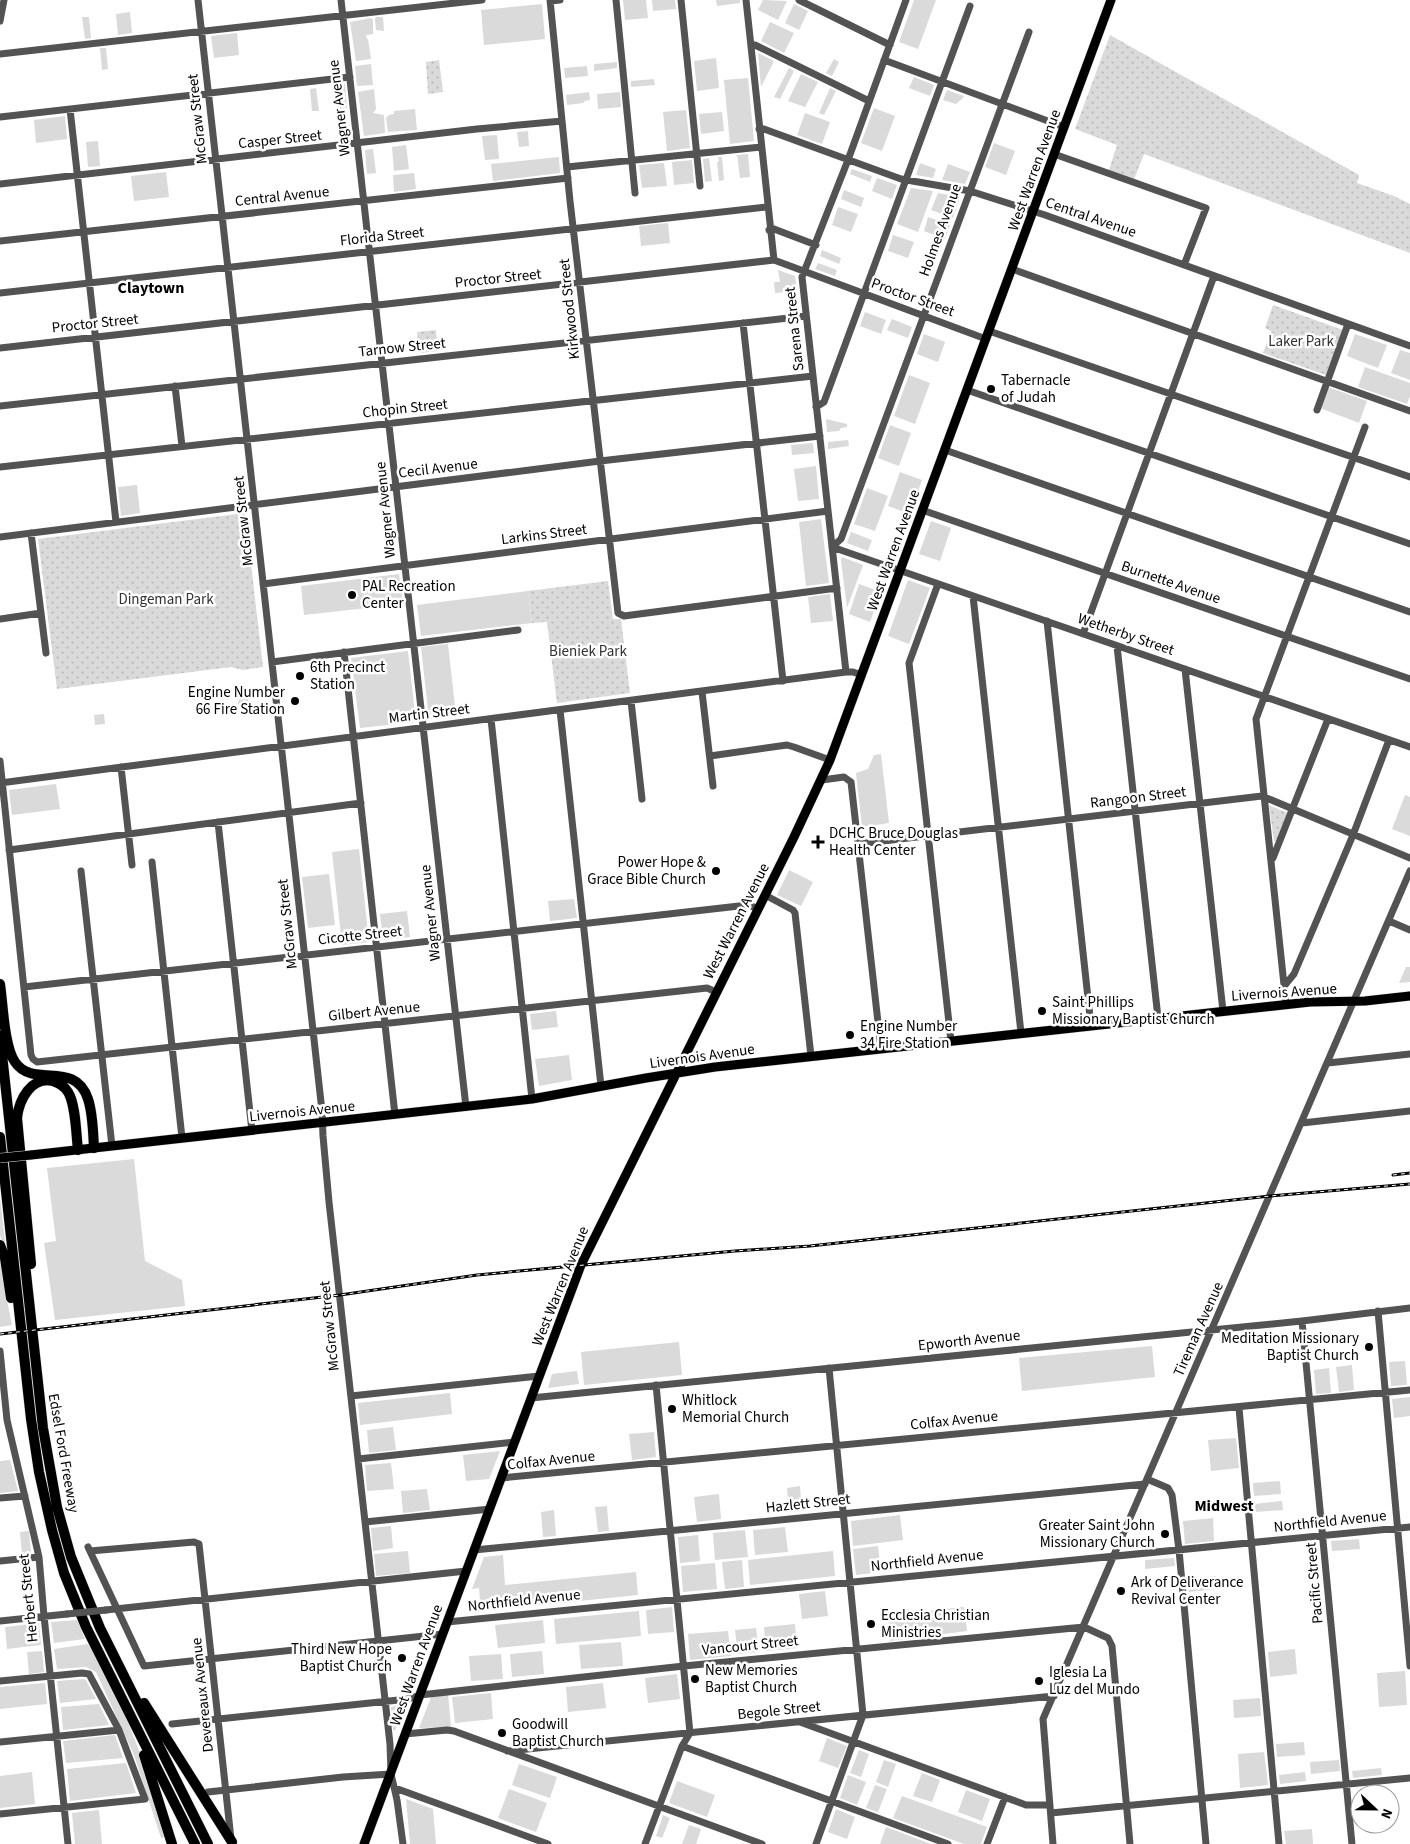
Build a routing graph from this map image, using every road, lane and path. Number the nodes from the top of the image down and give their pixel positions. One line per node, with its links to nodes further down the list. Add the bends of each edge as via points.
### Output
1 (4, 0): 15 (street)
2 (198, 0): 16 (street, McGraw Street)
3 (341, 0): 14 (street, Wagner Avenue)
4 (482, 0): 14 (street)
5 (551, 0): 6 (street); 29 (street, Kirkwood Street)
6 (560, 0)
7 (616, 0): 37 (street)
8 (681, 0): 34 (street)
9 (746, 0): 19 (street)
10 (799, 0): 18 (street)
11 (906, 0): 18 (street, Sarena Street)
12 (1111, 0): 30 (main road, West Warren Avenue)
13 (970, 6): 23 (street)
14 (343, 16): 16 (street); 22 (street, Wagner Avenue)
15 (0, 21)
16 (201, 32): 20 (street); 24 (street, McGraw Street)
17 (1028, 32): 26 (street, Holmes Avenue)
18 (890, 44): 21 (street, Sarena Street)
19 (751, 45): 25 (street); 31 (street)
20 (0, 54)
21 (884, 60): 23 (street); 25 (street, Sarena Street)
22 (350, 77): 24 (street); 32 (street, Wagner Avenue)
23 (943, 82): 26 (street); 42 (street)
24 (208, 93): 27 (street); 36 (street, McGraw Street)
25 (869, 101): 38 (street, Sarena Street)
26 (1002, 104): 30 (street); 45 (street, Holmes Avenue)
27 (70, 109): 28 (street); 40 (street)
28 (0, 117)
29 (562, 121): 32 (street, Casper Street); 39 (street, Kirkwood Street)
30 (1064, 127): 35 (main road, West Warren Avenue)
31 (759, 129): 33 (street); 38 (street, Central Avenue)
32 (357, 144): 36 (street, Casper Street); 47 (street, Wagner Avenue)
33 (761, 147): 34 (street); 48 (street)
34 (697, 154): 37 (street); 44 (street)
35 (1054, 154): 49 (main road, West Warren Avenue); 58 (street, via 1206,208)
36 (216, 160): 40 (street, Casper Street); 50 (street, McGraw Street)
37 (632, 160): 39 (street); 46 (street)
38 (848, 160): 42 (street, Central Avenue); 55 (street, Sarena Street)
39 (567, 167): 41 (street, Kirkwood Street)
40 (77, 175): 43 (street, Casper Street); 53 (street)
41 (568, 178): 47 (street, Central Avenue); 51 (street, Kirkwood Street)
42 (906, 180): 45 (street, Central Avenue); 66 (street)
43 (0, 184)
44 (700, 186)
45 (970, 191): 49 (street, Central Avenue); 69 (street, Holmes Avenue)
46 (635, 193)
47 (364, 201): 50 (street, Central Avenue); 56 (street, Wagner Avenue)
48 (767, 207): 51 (street, Florida Street); 52 (street)
49 (1033, 212): 58 (street, Central Avenue); 60 (main road, West Warren Avenue)
50 (222, 217): 53 (street, Central Avenue); 59 (street, McGraw Street)
51 (574, 228): 56 (street, Florida Street); 64 (street, Kirkwood Street)
52 (769, 230): 55 (street); 57 (street)
53 (84, 232): 54 (street, Central Avenue); 63 (street)
54 (0, 242)
55 (816, 244): 61 (street, Sarena Street)
56 (370, 251): 59 (street, Florida Street); 67 (street, Wagner Avenue)
57 (774, 260): 61 (street, Proctor Street); 64 (street, Proctor Street)
58 (1184, 265): 62 (street, Central Avenue)
59 (228, 267): 63 (street, Florida Street); 70 (street, McGraw Street)
60 (1012, 269): 73 (street); 74 (main road, West Warren Avenue)
61 (805, 272): 66 (street, Proctor Street); 68 (street, Sarena Street, via 802,277)
62 (1214, 276): 72 (street, Central Avenue); 73 (street)
63 (90, 283): 65 (street, Florida Street); 75 (street)
64 (580, 283): 67 (street, Proctor Street); 76 (street, Kirkwood Street)
65 (0, 293)
66 (864, 294): 69 (street, Proctor Street); 90 (street, via 824,402)
67 (376, 306): 70 (street, Proctor Street); 79 (street, Wagner Avenue)
68 (806, 316): 71 (street, Tarnow Street); 80 (street, Sarena Street)
69 (924, 316): 74 (street, Proctor Street); 118 (street, Holmes Avenue, via 841,540)
70 (234, 322): 75 (street, Proctor Street); 81 (street, McGraw Street)
71 (743, 323): 76 (street, Tarnow Street); 83 (street)
72 (1348, 324): 77 (street, Central Avenue); 82 (street)
73 (1193, 333): 82 (street); 87 (street)
74 (987, 335): 85 (main road, West Warren Avenue); 87 (street, Proctor Street)
75 (96, 337): 78 (street, Proctor Street); 86 (street)
76 (586, 340): 79 (street, Tarnow Street); 88 (street, Kirkwood Street)
77 (1410, 346)
78 (0, 348)
79 (382, 363): 81 (street, Tarnow Street); 93 (street, Wagner Avenue)
80 (813, 376): 83 (street, Chopin Street); 90 (street, Sarena Street)
81 (240, 378): 84 (street, Tarnow Street); 96 (street, McGraw Street)
82 (1327, 382): 91 (street); 92 (street)
83 (750, 383): 88 (street, Chopin Street); 97 (street)
84 (176, 386): 86 (street, Tarnow Street); 98 (street)
85 (967, 390): 99 (main road, West Warren Avenue); 100 (street)
86 (102, 394): 89 (street, Tarnow Street); 101 (street)
87 (1172, 394): 100 (street); 102 (street, Proctor Street)
88 (593, 400): 93 (street, Chopin Street); 103 (street, Kirkwood Street)
89 (0, 406)
90 (816, 407): 95 (street, Sarena Street)
91 (1317, 410)
92 (1410, 411)
93 (389, 423): 96 (street, Chopin Street); 106 (street, Wagner Avenue)
94 (1365, 427): 102 (street)
95 (820, 436): 97 (street, Cecil Avenue); 109 (street, Sarena Street)
96 (247, 439): 98 (street, Chopin Street); 107 (street, McGraw Street)
97 (756, 443): 103 (street, Cecil Avenue); 112 (street)
98 (182, 446): 101 (street, Chopin Street)
99 (945, 450): 108 (main road, West Warren Avenue); 110 (street)
100 (1149, 453): 110 (street); 111 (street)
101 (109, 454): 104 (street, Chopin Street); 113 (street)
102 (1354, 458): 105 (street, Proctor Street); 111 (street)
103 (600, 461): 106 (street, Cecil Avenue); 116 (street, Kirkwood Street)
104 (0, 467)
105 (1410, 477)
106 (396, 487): 107 (street, Cecil Avenue); 119 (street, Wagner Avenue)
107 (254, 505): 113 (street, Cecil Avenue); 123 (street, McGraw Street)
108 (922, 510): 120 (main road, West Warren Avenue); 121 (street, Burnette Avenue)
109 (828, 511): 112 (street, Larkins Street); 118 (street, Sarena Street)
110 (1127, 514): 121 (street); 122 (street)
111 (1332, 516): 117 (street); 122 (street)
112 (765, 519): 116 (street, Larkins Street); 126 (street)
113 (116, 522): 114 (street, Cecil Avenue)
114 (31, 533): 115 (street, Cecil Avenue); 129 (street)
115 (0, 537)
116 (609, 539): 119 (street, Larkins Street); 126 (street, Kirkwood Street, via 617,611 624,616)
117 (1410, 544)
118 (832, 547): 120 (street, Wetherby Street); 125 (street, Sarena Street)
119 (405, 566): 123 (street, Larkins Street); 135 (street, Wagner Avenue)
120 (900, 570): 124 (street, Wetherby Street); 142 (main road, West Warren Avenue)
121 (1104, 574): 133 (street); 134 (street, Burnette Avenue)
122 (1309, 577): 128 (street); 134 (street)
123 (263, 584): 139 (street, McGraw Street)
124 (938, 584): 127 (street, Wetherby Street); 174 (street, via 909,663)
125 (837, 588): 126 (street); 141 (street, Sarena Street)
126 (774, 596): 144 (street)
127 (973, 596): 131 (street, Wetherby Street); 172 (street)
128 (1410, 612)
129 (41, 613): 130 (street); 138 (street)
130 (0, 619)
131 (1047, 621): 133 (street, Wetherby Street); 170 (street)
132 (518, 630): 135 (street)
133 (1083, 634): 136 (street, Wetherby Street)
134 (1287, 636): 143 (street, Burnette Avenue); 146 (street)
135 (414, 644): 137 (street); 151 (street, Wagner Avenue)
136 (1117, 646): 140 (street, Wetherby Street); 167 (street)
137 (344, 652): 139 (street); 152 (street)
138 (46, 654)
139 (272, 662): 154 (street, McGraw Street)
140 (1185, 669): 146 (street, Wetherby Street); 166 (street)
141 (846, 672): 142 (street, Martin Street); 144 (street, Martin Street)
142 (862, 675): 157 (main road, West Warren Avenue)
143 (1410, 679)
144 (782, 681): 145 (street, Martin Street)
145 (702, 692): 147 (street, Martin Street); 156 (street)
146 (1264, 697): 150 (street, Wetherby Street); 163 (street, via 1256,719)
147 (631, 701): 148 (street, Martin Street); 164 (street)
148 (560, 710): 149 (street, Martin Street); 187 (street)
149 (491, 719): 151 (street, Martin Street); 188 (street)
150 (1328, 719): 153 (street, Wetherby Street); 168 (street)
151 (424, 728): 152 (street, Martin Street); 190 (street, Wagner Avenue)
152 (354, 737): 154 (street, Martin Street); 165 (street)
153 (1389, 740): 155 (street, Wetherby Street); 175 (street)
154 (281, 746): 159 (street, Martin Street); 169 (street, McGraw Street)
155 (1410, 747)
156 (710, 756): 157 (street, via 790,746); 162 (street)
157 (830, 760): 160 (main road, West Warren Avenue)
158 (0, 761): 161 (street)
159 (121, 767): 161 (street, Martin Street); 173 (street)
160 (822, 780): 176 (street, via 844,777 851,782); 184 (main road, West Warren Avenue)
161 (1, 783): 177 (street)
162 (713, 786)
163 (1265, 796): 166 (street, Rangoon Street); 168 (street); 179 (street)
164 (642, 799)
165 (361, 803): 169 (street); 191 (street)
166 (1200, 803): 167 (street, Rangoon Street); 205 (street)
167 (1135, 810): 170 (street, Rangoon Street); 207 (street)
168 (1293, 810): 175 (street); 179 (street)
169 (289, 813): 171 (street); 192 (street, McGraw Street)
170 (1068, 820): 172 (street, Rangoon Street); 209 (street)
171 (218, 822): 173 (street); 193 (street)
172 (998, 827): 174 (street, Rangoon Street); 211 (street)
173 (129, 834): 177 (street); 181 (street)
174 (928, 835): 176 (street, Rangoon Street); 214 (street)
175 (1353, 835): 178 (street); 197 (street, via 1294,974)
176 (858, 844): 216 (street)
177 (9, 850): 198 (street)
178 (1410, 858)
179 (1272, 861): 197 (street)
180 (152, 862): 194 (street)
181 (132, 865)
182 (1410, 871): 186 (street, Tireman Avenue)
183 (81, 872): 195 (street)
184 (765, 895): 185 (main road, West Warren Avenue); 219 (street, via 795,913)
185 (758, 909): 187 (street, Cicotte Street, via 749,905); 199 (main road, West Warren Avenue)
186 (1389, 922): 189 (street); 202 (street, Tireman Avenue)
187 (584, 923): 188 (street, Cicotte Street); 201 (street)
188 (514, 930): 190 (street, Cicotte Street); 204 (street)
189 (1410, 930)
190 (447, 939): 191 (street, Cicotte Street); 206 (street, Wagner Avenue)
191 (377, 947): 192 (street, Cicotte Street); 208 (street)
192 (305, 954): 193 (street, Cicotte Street); 210 (street, McGraw Street)
193 (234, 962): 194 (street, Cicotte Street); 213 (street)
194 (164, 971): 195 (street, Cicotte Street); 215 (street)
195 (93, 979): 198 (street, Cicotte Street); 218 (street)
196 (0, 984): 233 (highway, via 9,1046 15,1062 32,1074 62,1075 81,1087 89,1105)
197 (1285, 985): 203 (street)
198 (24, 987): 218 (street, Gilbert Avenue, via 34,1061)
199 (716, 992): 201 (street, Gilbert Avenue, via 707,988); 221 (main road, West Warren Avenue)
200 (1410, 996): 202 (main road, Livernois Avenue)
201 (593, 1001): 204 (street, Gilbert Avenue); 222 (street)
202 (1355, 1001): 203 (main road, Livernois Avenue); 220 (street, Tireman Avenue)
203 (1286, 1004): 205 (main road, Livernois Avenue)
204 (523, 1009): 206 (street, Gilbert Avenue); 223 (street)
205 (1223, 1011): 207 (main road, Livernois Avenue)
206 (456, 1016): 208 (street, Gilbert Avenue); 224 (street, Wagner Avenue)
207 (1158, 1018): 209 (main road, Livernois Avenue)
208 (386, 1024): 210 (street, Gilbert Avenue); 226 (street)
209 (1091, 1026): 211 (main road, Livernois Avenue)
210 (313, 1032): 213 (street, Gilbert Avenue); 227 (street, McGraw Street)
211 (1021, 1033): 214 (main road, Livernois Avenue)
212 (0, 1036): 241 (highway, Edsel Ford Freeway)
213 (243, 1040): 215 (street, Gilbert Avenue); 229 (street)
214 (951, 1041): 216 (main road, Livernois Avenue)
215 (172, 1047): 218 (street, Gilbert Avenue); 231 (street)
216 (881, 1049): 219 (main road, Livernois Avenue)
217 (1410, 1054): 220 (street)
218 (102, 1055): 232 (street)
219 (811, 1056): 221 (main road, Livernois Avenue)
220 (1328, 1063): 228 (street, Tireman Avenue)
221 (676, 1073): 222 (main road, Livernois Avenue); 245 (main road, West Warren Avenue, via 581,1266)
222 (601, 1086): 223 (main road, Livernois Avenue)
223 (532, 1099): 224 (main road, Livernois Avenue)
224 (466, 1107): 226 (main road, Livernois Avenue)
225 (1410, 1111): 228 (street)
226 (395, 1115): 227 (main road, Livernois Avenue)
227 (322, 1123): 229 (main road, Livernois Avenue); 249 (street, McGraw Street)
228 (1302, 1123): 240 (street, Tireman Avenue)
229 (252, 1131): 231 (main road, Livernois Avenue)
230 (0, 1137): 243 (highway, Edsel Ford Freeway)
231 (182, 1138): 232 (main road, Livernois Avenue)
232 (112, 1146): 233 (main road, Livernois Avenue)
233 (94, 1148): 234 (main road, Livernois Avenue)
234 (78, 1150): 235 (main road, Livernois Avenue, bridge); 241 (highway, via 72,1103 67,1090 50,1081 32,1085 23,1097 17,1118 35,1314)
235 (0, 1158)
236 (0, 1246): 243 (highway)
237 (1410, 1308): 238 (street, Epworth Avenue)
238 (1378, 1311): 239 (street, Epworth Avenue); 248 (street)
239 (1302, 1321): 240 (street, Epworth Avenue); 251 (street, Pacific Street)
240 (1212, 1330): 244 (street, Epworth Avenue); 253 (street, Tireman Avenue)
241 (34, 1343): 293 (highway, Edsel Ford Freeway, via 46,1450 67,1544 100,1628)
242 (0, 1351): 254 (street, Herbert Street)
243 (24, 1361): 302 (highway, Edsel Ford Freeway, via 38,1472 64,1573 86,1627)
244 (829, 1368): 246 (street, Epworth Avenue); 256 (street)
245 (539, 1376): 249 (street); 250 (main road, West Warren Avenue)
246 (656, 1386): 250 (street, Epworth Avenue); 258 (street)
247 (1410, 1390): 248 (street, Colfax Avenue)
248 (1385, 1393): 251 (street, Colfax Avenue); 267 (street)
249 (351, 1396): 257 (street, McGraw Street)
250 (531, 1398): 255 (main road, West Warren Avenue)
251 (1310, 1400): 252 (street, Colfax Avenue); 269 (street, Pacific Street)
252 (1239, 1408): 253 (street, Colfax Avenue); 270 (street)
253 (1176, 1413): 256 (street, Colfax Avenue); 260 (street, Tireman Avenue)
254 (4, 1421): 261 (street, Herbert Street)
255 (515, 1442): 257 (street); 259 (main road, West Warren Avenue)
256 (837, 1445): 258 (street, Colfax Avenue); 264 (street)
257 (358, 1459): 265 (street, McGraw Street)
258 (664, 1462): 259 (street, Colfax Avenue); 268 (street)
259 (501, 1478): 263 (main road, West Warren Avenue)
260 (1146, 1482): 264 (street, Hazlett Street); 272 (street, via 1168,1488 1172,1495); 273 (street, Tireman Avenue)
261 (25, 1496): 262 (street); 274 (street, Herbert Street)
262 (0, 1498)
263 (490, 1509): 265 (street); 271 (main road, West Warren Avenue)
264 (844, 1513): 268 (street, Hazlett Street); 277 (street)
265 (364, 1522): 278 (street, McGraw Street)
266 (1410, 1527): 267 (street, Northfield Avenue)
267 (1397, 1528): 269 (street, Northfield Avenue); 291 (street)
268 (670, 1532): 271 (street, Hazlett Street); 279 (street)
269 (1324, 1535): 270 (street, Northfield Avenue); 313 (street, Pacific Street)
270 (1251, 1543): 272 (street, Northfield Avenue); 316 (street)
271 (474, 1550): 276 (main road, West Warren Avenue)
272 (1179, 1550): 273 (street, Northfield Avenue); 319 (street)
273 (1114, 1556): 277 (street, Northfield Avenue); 285 (street, Tireman Avenue)
274 (39, 1557): 275 (street); 282 (street, Herbert Street)
275 (0, 1561)
276 (466, 1572): 278 (street); 284 (main road, West Warren Avenue)
277 (850, 1581): 279 (street, Northfield Avenue); 288 (street)
278 (371, 1582): 280 (street); 287 (street, McGraw Street)
279 (678, 1598): 284 (street, Northfield Avenue); 290 (street)
280 (205, 1599): 281 (street); 281 (street, Devereaux Avenue, via 197,1542 89,1549); 289 (street, Devereaux Avenue)
281 (118, 1608): 282 (street, bridge); 289 (street, via 144,1666)
282 (44, 1616): 283 (street); 292 (street, Herbert Street)
283 (0, 1621)
284 (447, 1622): 286 (main road, West Warren Avenue)
285 (1084, 1627): 288 (street, Vancourt Street); 296 (street, Tireman Avenue); 321 (street, via 1108,1638 1112,1646)
286 (443, 1634): 287 (street); 295 (main road, West Warren Avenue)
287 (378, 1641): 289 (street); 297 (street, McGraw Street)
288 (857, 1649): 290 (street, Vancourt Street); 298 (street)
289 (212, 1658): 299 (street, Devereaux Avenue)
290 (684, 1666): 295 (street, Vancourt Street); 304 (street)
291 (1410, 1666)
292 (50, 1676): 294 (street); 303 (street, via 89,1674); 306 (street, Herbert Street)
293 (126, 1680): 326 (highway); 330 (highway, Edsel Ford Freeway)
294 (0, 1681)
295 (420, 1694): 297 (street, Vancourt Street, via 408,1699); 305 (main road, West Warren Avenue)
296 (1054, 1696): 298 (street, Begole Street); 324 (street, Tireman Avenue, via 1043,1722)
297 (384, 1700): 299 (street, Vancourt Street); 311 (street, McGraw Street)
298 (863, 1715): 300 (street, Begole Street); 308 (street)
299 (218, 1718): 301 (street, Vancourt Street); 315 (street, Devereaux Avenue)
300 (799, 1721): 304 (street, Begole Street); 308 (street)
301 (172, 1724)
302 (138, 1729): 328 (highway); 329 (highway, Edsel Ford Freeway)
303 (119, 1730): 306 (street); 323 (street, via 145,1799)
304 (690, 1733): 309 (street); 310 (street, Begole Street)
305 (405, 1734): 310 (street, via 451,1731); 311 (main road, West Warren Avenue)
306 (57, 1736): 307 (street); 323 (street, Herbert Street)
307 (0, 1742)
308 (854, 1742): 318 (street); 320 (street)
309 (682, 1746): 320 (street); 322 (street)
310 (507, 1751): 322 (street)
311 (391, 1774): 314 (street, McGraw Street); 315 (street); 331 (main road, West Warren Avenue)
312 (1410, 1778): 313 (street)
313 (1347, 1784): 316 (street); 343 (street, Pacific Street)
314 (395, 1788): 332 (street, McGraw Street); 333 (street)
315 (226, 1790): 317 (street); 326 (street, Devereaux Avenue)
316 (1274, 1790): 319 (street); 342 (street)
317 (208, 1792)
318 (1005, 1797): 324 (street); 338 (street)
319 (1202, 1798): 321 (street); 341 (street)
320 (832, 1802): 336 (street); 337 (street)
321 (1126, 1805): 324 (street); 340 (street)
322 (659, 1806): 334 (street); 335 (street)
323 (64, 1807): 325 (street); 327 (street, Herbert Street)
324 (1050, 1809): 339 (street, Tireman Avenue)
325 (0, 1814)
326 (232, 1843)
327 (68, 1844)
328 (172, 1844)
329 (195, 1844)
330 (208, 1844)
331 (364, 1844)
332 (402, 1844)
333 (548, 1844)
334 (645, 1844)
335 (762, 1844)
336 (816, 1844)
337 (948, 1844)
338 (987, 1844)
339 (1053, 1844)
340 (1130, 1844)
341 (1206, 1844)
342 (1279, 1844)
343 (1352, 1844)

